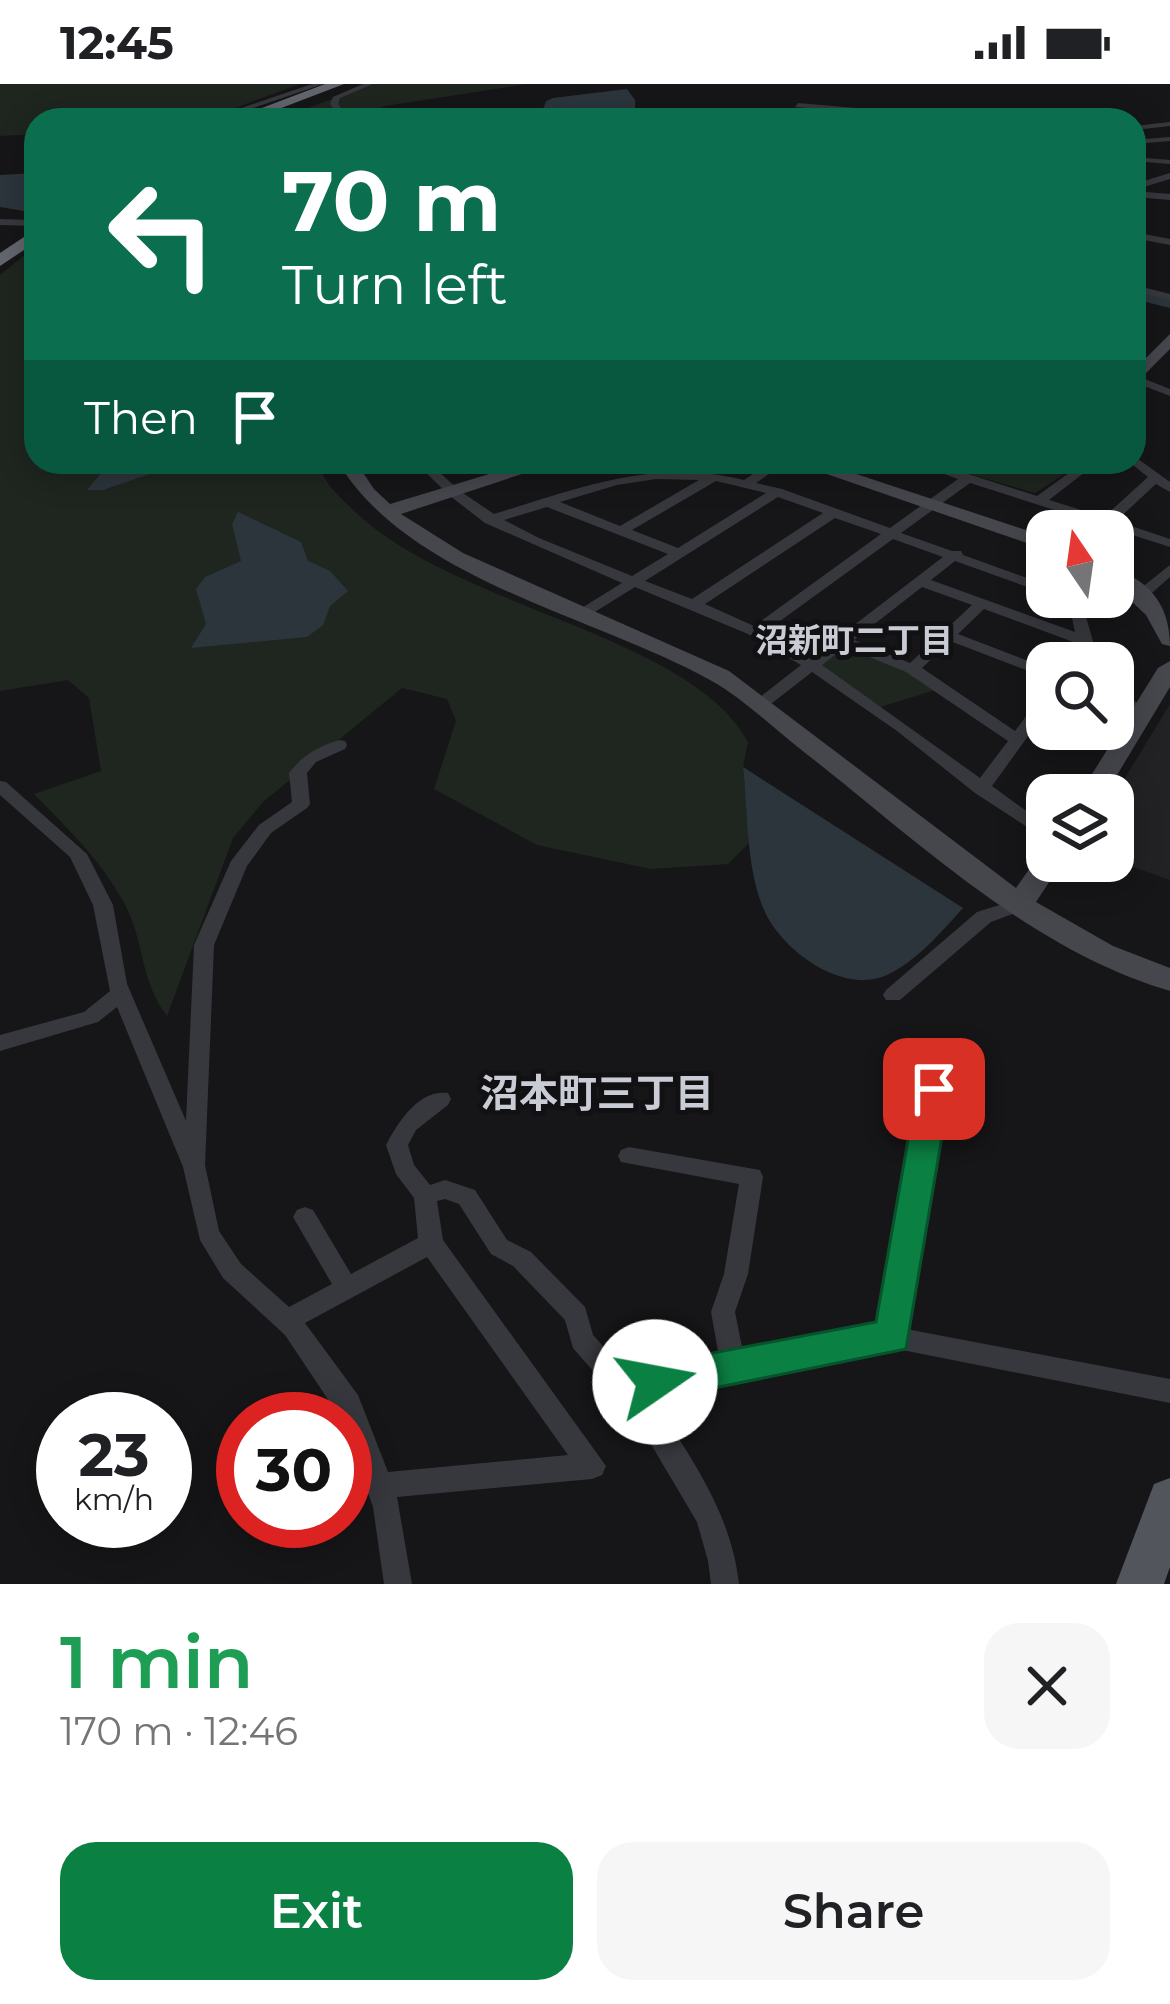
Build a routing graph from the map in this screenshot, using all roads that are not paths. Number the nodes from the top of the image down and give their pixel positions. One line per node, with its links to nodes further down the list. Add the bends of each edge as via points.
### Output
1 (319, 84): 6 (street)
2 (337, 84): 7 (highway)
3 (351, 84): 8 (highway)
4 (369, 84): 9 (street, via 338,97)
5 (798, 105): 10 (street)
6 (246, 108)
7 (270, 108)
8 (284, 108)
9 (337, 108)
10 (833, 108)
11 (1170, 153): 13 (street)
12 (1146, 160): 13 (street)
13 (1154, 160): 14 (street)
14 (1170, 162)
15 (1148, 196): 16 (street); 17 (street)
16 (1170, 197)
17 (1146, 203)
18 (1167, 348): 19 (street)
19 (1146, 370)
20 (1146, 470): 30 (street)
21 (354, 474): 40 (street)
22 (432, 474): 33 (street)
23 (509, 474): 33 (street)
24 (762, 474): 31 (street)
25 (837, 474): 37 (street)
26 (955, 474): 29 (street)
27 (1076, 474): 35 (street)
28 (715, 477): 31 (street); 36 (street, via 636,478); 43 (street)
29 (968, 478): 35 (street); 37 (street)
30 (1156, 478): 32 (street); 39 (street)
31 (748, 483): 34 (street)
32 (1170, 488)
33 (448, 492): 40 (street); 42 (street)
34 (777, 492): 41 (street); 48 (street)
35 (1040, 500): 38 (street)
36 (547, 502): 42 (street); 43 (street)
37 (931, 505): 45 (street); 46 (street)
38 (1070, 510)
39 (1120, 510)
40 (386, 512): 58 (street, via 456,557)
41 (834, 512): 45 (street); 56 (street)
42 (490, 520): 51 (street)
43 (621, 531): 48 (street)
44 (1134, 531): 47 (street)
45 (893, 532): 49 (street); 60 (street)
46 (1026, 537)
47 (1170, 542)
48 (679, 553): 51 (street)
49 (956, 554): 52 (street); 53 (street)
50 (1170, 568): 55 (street)
51 (638, 580): 56 (street); 58 (street)
52 (920, 581): 57 (street); 63 (street)
53 (1026, 582)
54 (1134, 590): 55 (street)
55 (1141, 595): 62 (street)
56 (694, 604): 60 (street)
57 (981, 604): 61 (street); 64 (street)
58 (585, 612): 69 (street, via 721,676)
59 (1078, 618): 64 (street)
60 (754, 632): 65 (street)
61 (948, 635): 66 (street); 68 (street)
62 (1170, 638)
63 (843, 640): 65 (street); 68 (street)
64 (1085, 641)
65 (811, 665): 69 (street); 77 (street)
66 (1026, 665)
67 (1170, 668): 71 (street)
68 (912, 669): 73 (street)
69 (761, 704): 80 (street)
70 (1134, 706): 71 (street)
71 (1146, 711): 75 (street)
72 (1026, 729): 73 (street)
73 (1018, 740): 77 (street)
74 (339, 745): 88 (street, via 298,773 301,804 265,829 238,865 204,945)
75 (1106, 774)
76 (0, 786): 82 (street, via 78,854 104,905)
77 (981, 789): 78 (street)
78 (1026, 820)
79 (1034, 882): 80 (street)
80 (1019, 904): 81 (street, via 1103,953); 83 (street, via 984,916)
81 (1170, 980)
82 (121, 993): 84 (street, via 91,1017); 88 (street)
83 (893, 995)
84 (0, 1043)
85 (934, 1089): 94 (street)
86 (440, 1099): 89 (street, via 397,1145)
87 (628, 1156): 95 (street, via 752,1177 723,1312)
88 (194, 1167): 93 (street, via 208,1233 232,1271)
89 (425, 1196): 91 (street); 97 (street, via 445,1189 467,1197 500,1247 576,1315 582,1340)
90 (305, 1217): 92 (street)
91 (431, 1243): 92 (street); 98 (street, via 592,1466)
92 (346, 1288): 93 (street)
93 (286, 1320): 98 (street, via 349,1404)
94 (892, 1337): 95 (street); 96 (street)
95 (733, 1366): 97 (street, via 655,1382)
96 (1170, 1390)
97 (648, 1414): 101 (street, via 695,1490 725,1561)
98 (379, 1486): 100 (street)
99 (1170, 1501): 102 (main road)
100 (398, 1584)
101 (725, 1584)
102 (1139, 1584)

